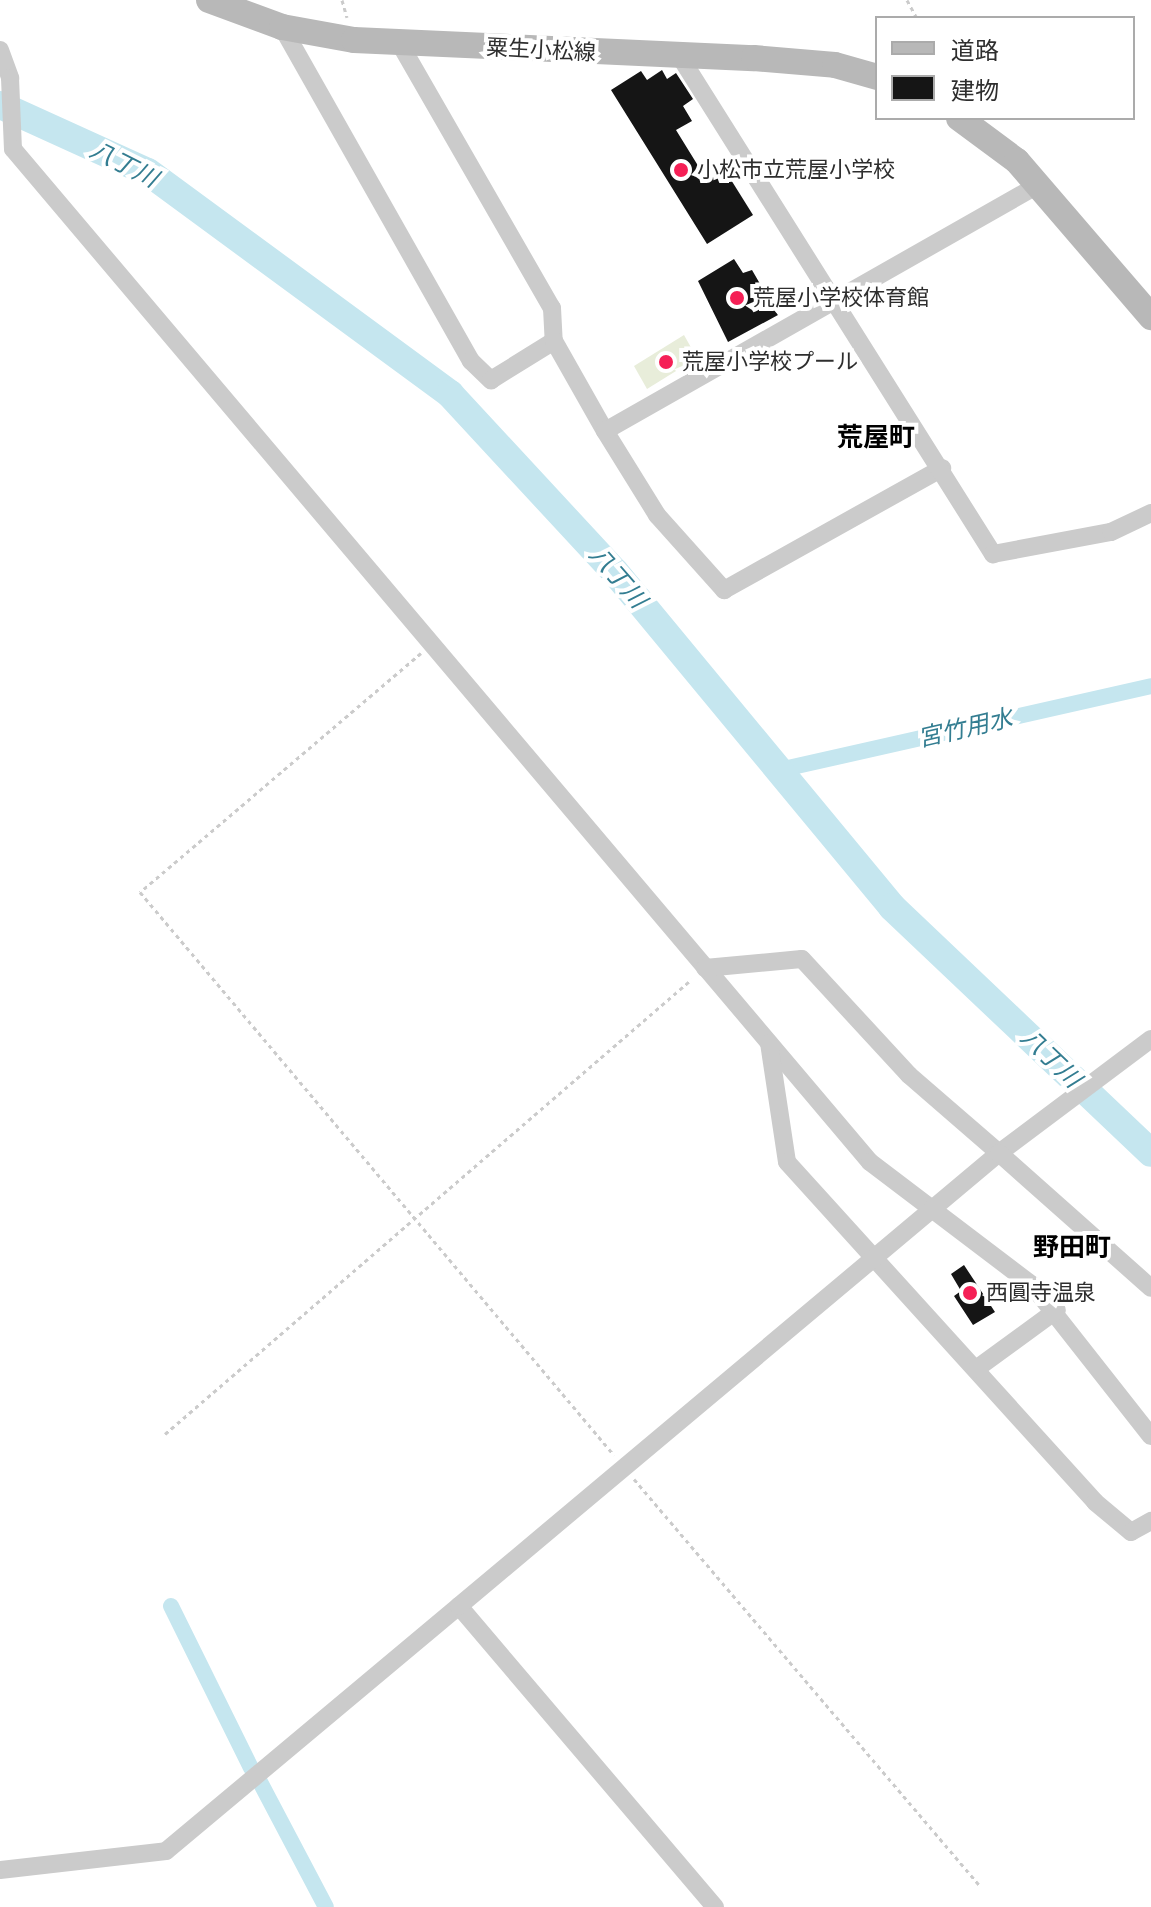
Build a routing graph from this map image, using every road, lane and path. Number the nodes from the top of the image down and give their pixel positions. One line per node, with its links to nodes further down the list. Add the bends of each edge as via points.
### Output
1 (209, 0): 2 (main road, 粟生小松線)
2 (282, 27): 3 (main road, 粟生小松線); 12 (street, via 471,361 491,380)
3 (400, 44): 5 (main road, 粟生小松線); 12 (street, via 552,308)
4 (0, 50): 8 (street, via 10,78)
5 (679, 55): 6 (main road, 粟生小松線, via 835,65); 10 (street)
6 (875, 76)
7 (961, 120): 9 (main road)
8 (10, 147): 16 (street)
9 (1039, 184): 10 (street); 11 (main road)
10 (833, 300): 13 (street); 14 (street)
11 (1151, 317)
12 (554, 341): 13 (street)
13 (605, 431): 14 (street, via 657,515 724,590)
14 (942, 468): 15 (street, via 993,554 1111,532)
15 (1151, 513)
16 (430, 645): 17 (street); 22 (path, via 140,892)
17 (705, 968): 19 (street); 20 (street, via 802,959 909,1075); 22 (path)
18 (1151, 1039): 20 (street)
19 (769, 1043): 21 (street, via 870,1162); 23 (street, via 787,1162)
20 (999, 1153): 21 (street); 24 (street)
21 (926, 1208): 23 (street); 25 (street, via 974,1236)
22 (415, 1219): 27 (path); 29 (path)
23 (870, 1258): 26 (street); 29 (street)
24 (1151, 1288)
25 (1057, 1310): 26 (street); 28 (street)
26 (976, 1369): 30 (street, via 1095,1502 1131,1532)
27 (165, 1434)
28 (1151, 1436)
29 (622, 1466): 31 (street); 33 (path)
30 (1151, 1521)
31 (459, 1606): 32 (street, via 166,1851); 34 (street)
32 (0, 1870)
33 (980, 1886)
34 (715, 1907)

